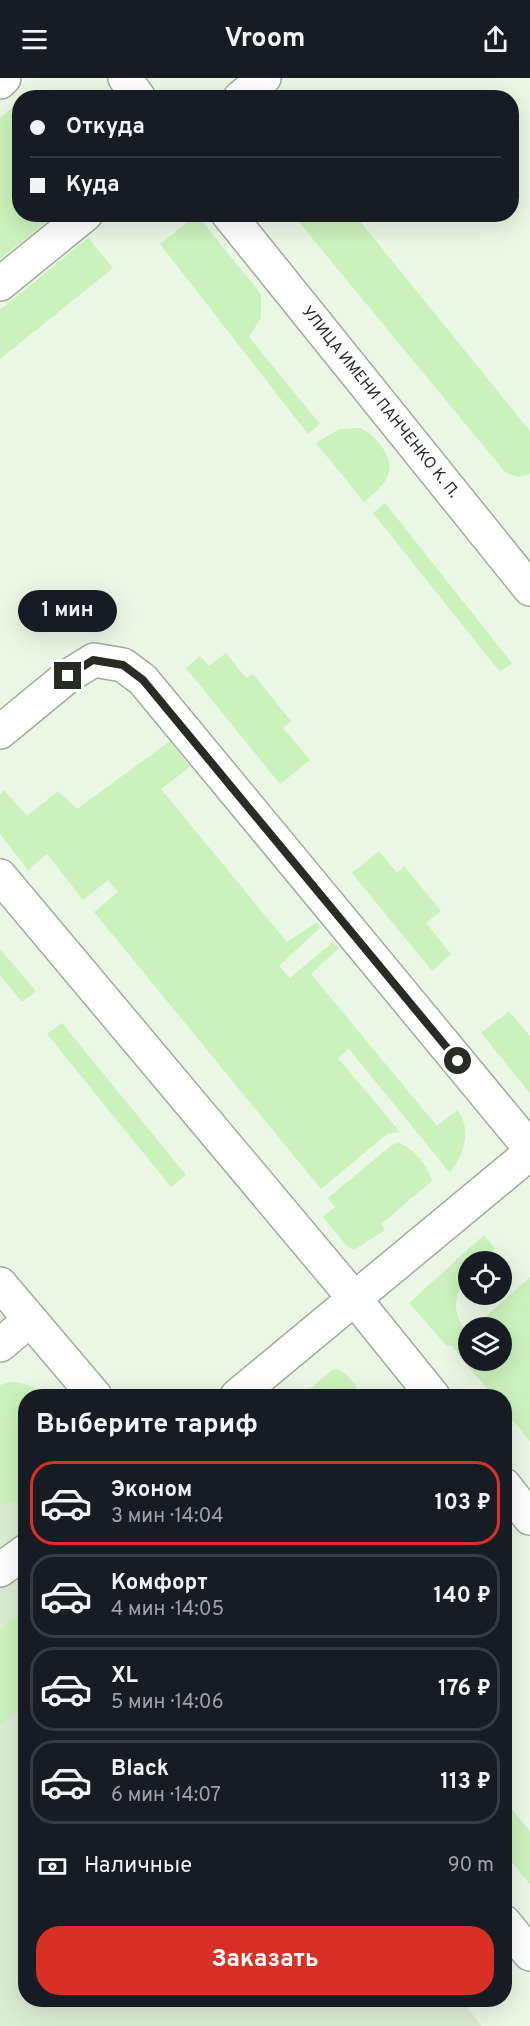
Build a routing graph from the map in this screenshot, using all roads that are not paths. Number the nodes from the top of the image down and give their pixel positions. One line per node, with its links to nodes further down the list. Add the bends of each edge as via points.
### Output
1 (4, 78): 3 (street)
2 (264, 78): 4 (street)
3 (0, 82)
4 (250, 90)
5 (76, 222): 7 (street)
6 (234, 222): 8 (street, УЛИЦА ИМЕНИ ПАНЧЕНКО К. П.)
7 (0, 284)
8 (530, 589)
9 (0, 732): 11 (street, via 93,660 123,665 143,680)
10 (0, 876): 14 (street)
11 (530, 1148)
12 (530, 1153): 14 (street)
13 (0, 1284): 15 (street)
14 (354, 1298): 18 (street); 19 (street)
15 (30, 1320): 16 (street); 17 (street)
16 (0, 1345)
17 (89, 1389)
18 (245, 1389)
19 (427, 1389)
20 (512, 1495): 21 (street)
21 (530, 1518)
22 (18, 1557): 23 (street)
23 (0, 1570)
24 (512, 1932): 25 (street)
25 (530, 1954)

